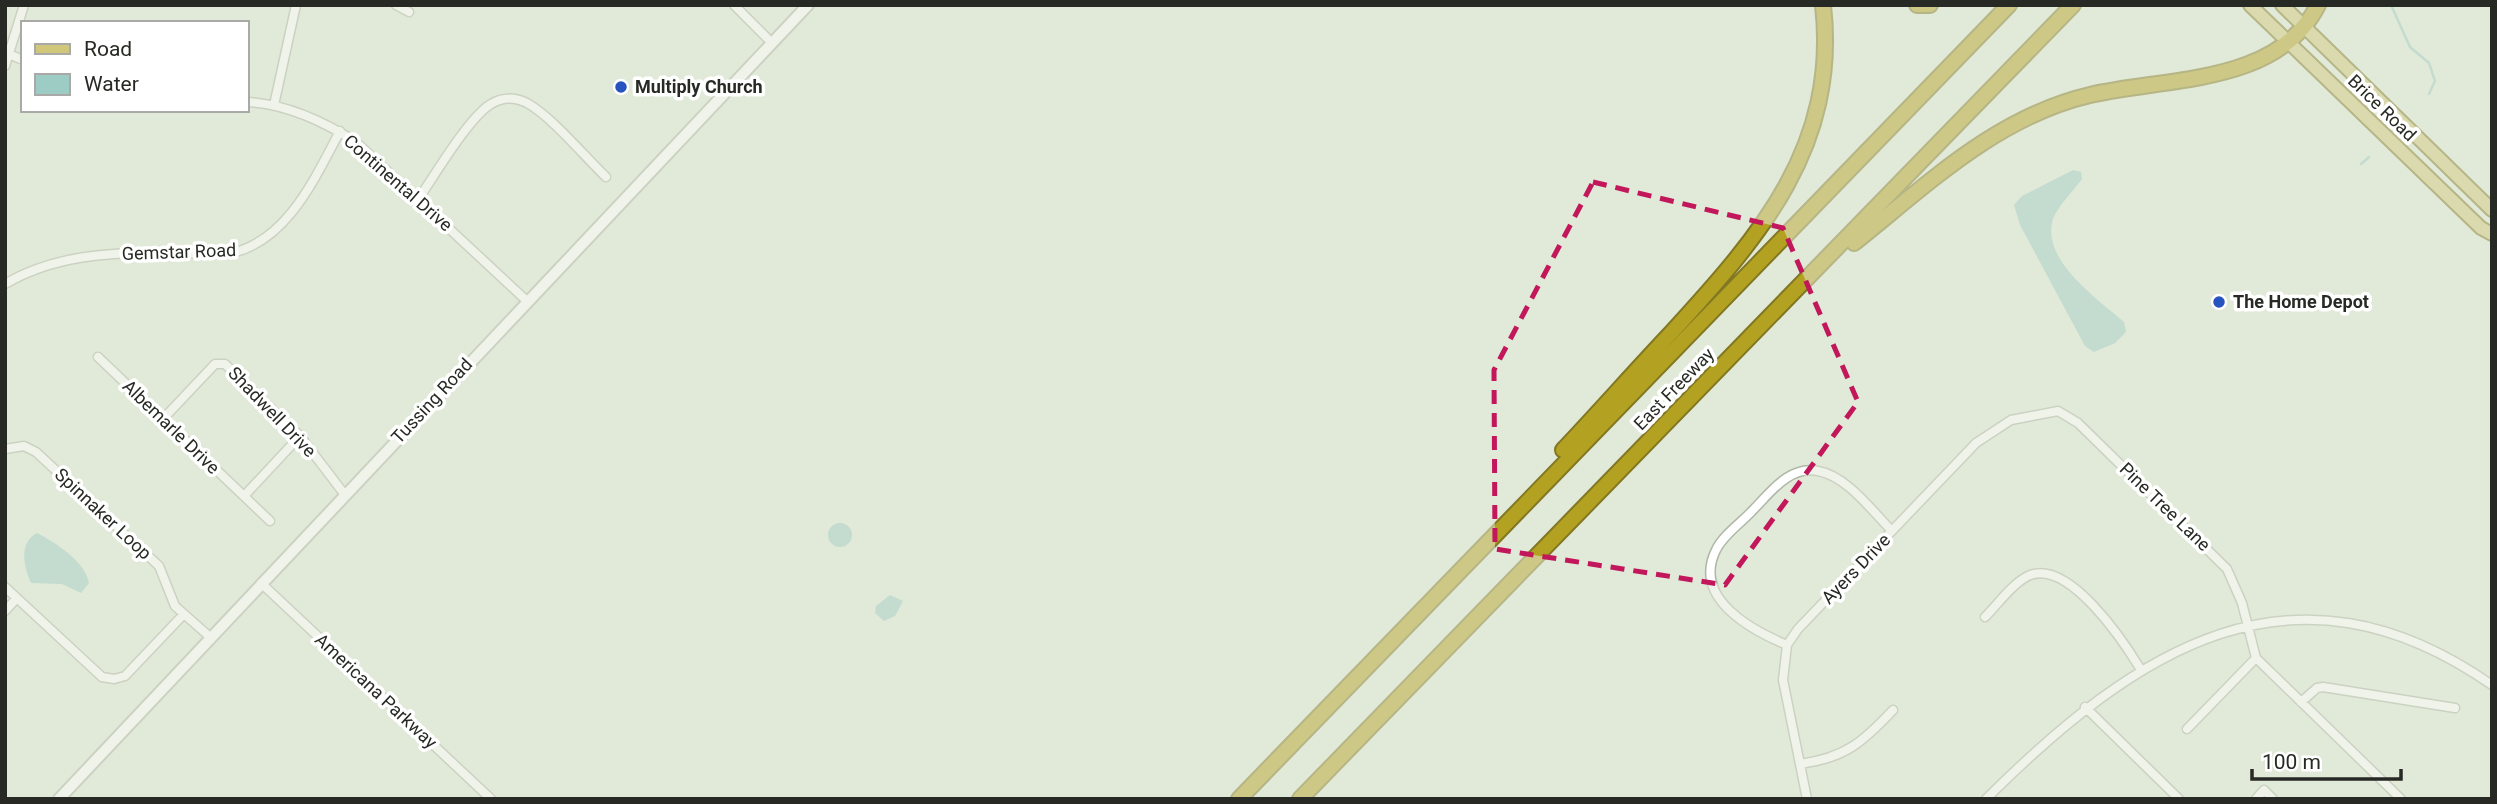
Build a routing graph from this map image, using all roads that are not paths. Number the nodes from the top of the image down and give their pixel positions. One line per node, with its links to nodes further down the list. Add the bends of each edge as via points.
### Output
1 (24, 5): 19 (street)
2 (296, 5): 23 (street)
3 (396, 5): 15 (street)
4 (734, 5): 17 (street)
5 (808, 5): 17 (main road, Tussing Road)
6 (1823, 5): 47 (highway, via 1824,59 1811,128 1781,199 1757,236)
7 (1917, 5): 8 (highway)
8 (1930, 5)
9 (2009, 5): 47 (highway, East Freeway)
10 (2073, 5): 29 (highway, East Freeway)
11 (2250, 5): 18 (main road, Brice Road)
12 (2274, 5): 16 (main road, Brice Road)
13 (2282, 5): 16 (main road, Brice Road)
14 (2318, 5): 16 (highway)
15 (409, 12)
16 (2303, 25): 18 (highway); 27 (main road, Brice Road)
17 (771, 42): 31 (main road, Tussing Road)
18 (2287, 42): 28 (main road, Brice Road); 29 (highway, via 2264,59 2240,68 2089,95 2008,126 1971,149)
19 (10, 55): 20 (street); 21 (street)
20 (21, 59)
21 (5, 66)
22 (248, 102): 23 (street, Continental Drive)
23 (274, 105): 24 (street, Continental Drive)
24 (340, 131): 26 (street, Continental Drive); 30 (street, Gemstar Road, via 308,192 268,236 249,248 227,254 78,257)
25 (606, 177): 26 (street, via 536,110 508,98 480,113)
26 (419, 198): 31 (street, Continental Drive)
27 (2492, 209)
28 (2492, 234)
29 (1809, 278): 63 (highway, East Freeway)
30 (5, 284)
31 (528, 302): 37 (main road, Tussing Road)
32 (98, 357): 34 (street, Albemarle Drive)
33 (2053, 412): 40 (street, Ayers Drive, via 2033,414 1993,430); 48 (street, Pine Tree Lane, via 2078,423 2218,558 2234,579)
34 (163, 419): 35 (street, Shadwell Drive, via 215,364 222,363); 38 (street, Albemarle Drive)
35 (300, 436): 37 (street, Shadwell Drive); 38 (street)
36 (5, 449): 45 (street, Spinnaker Loop, via 24,446 36,452 159,566 175,606)
37 (345, 495): 41 (main road, Tussing Road)
38 (244, 496): 39 (street, Albemarle Drive)
39 (270, 521)
40 (1892, 531): 50 (street, Ayers Drive); 50 (street, via 1840,481 1807,470 1781,481 1720,543 1710,569 1718,598 1747,625)
41 (261, 583): 49 (main road, Tussing Road); 61 (street, Americana Parkway)
42 (5, 587): 43 (street)
43 (17, 598): 44 (street); 45 (street, via 102,677 114,679 125,676)
44 (5, 611)
45 (184, 614): 49 (street, Spinnaker Loop)
46 (1985, 617): 52 (street, via 2021,581 2050,573 2064,580 2118,632)
47 (1411, 619): 62 (highway, East Freeway)
48 (2248, 626): 51 (street, Pine Tree Lane); 52 (street, via 2200,641); 53 (street, via 2294,620 2370,626 2433,648)
49 (210, 638): 60 (main road, Tussing Road)
50 (1787, 645): 59 (street, via 1783,680)
51 (2256, 658): 54 (street); 58 (street)
52 (2141, 670): 55 (street)
53 (2492, 685)
54 (2301, 702): 56 (street, via 2323,687); 69 (street)
55 (2085, 707): 65 (street); 66 (street)
56 (2455, 708)
57 (1893, 710): 59 (street, via 1857,746)
58 (2187, 729)
59 (1800, 764): 64 (street)
60 (59, 799)
61 (491, 799)
62 (1239, 799)
63 (1300, 799)
64 (1807, 799)
65 (1986, 799)
66 (2179, 799)
67 (2256, 799): 68 (street, via 2264,790)
68 (2273, 799)
69 (2401, 799)

